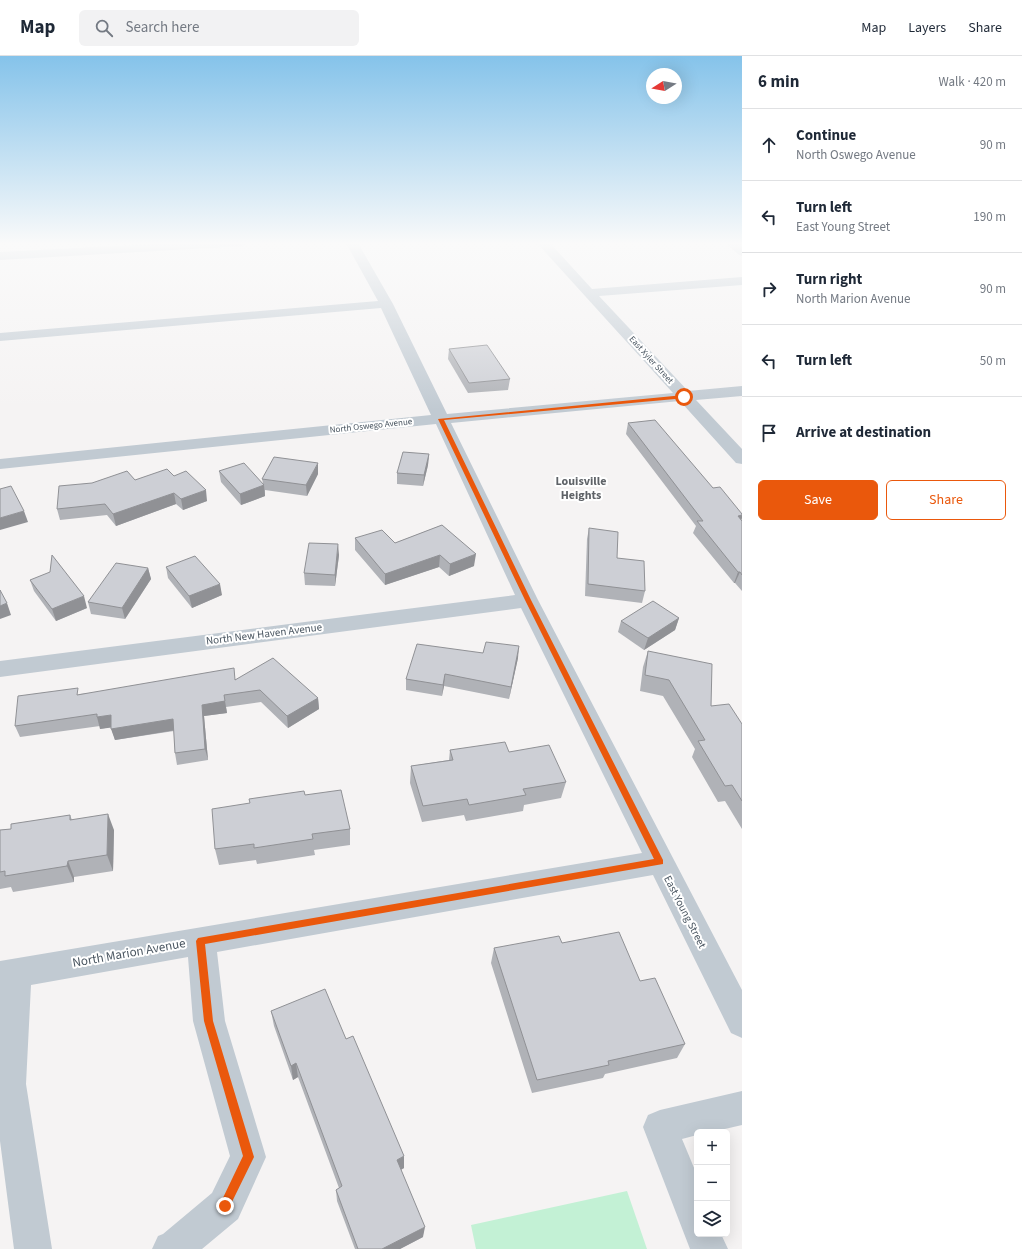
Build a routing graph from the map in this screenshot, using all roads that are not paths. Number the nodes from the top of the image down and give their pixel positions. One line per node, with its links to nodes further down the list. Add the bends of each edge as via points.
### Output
1 (383, 299): 3 (street, East Young Street)
2 (594, 299): 6 (street, East Xyler Street)
3 (386, 304): 4 (street); 7 (street, East Young Street)
4 (0, 337)
5 (742, 391): 6 (street, North Oswego Avenue)
6 (684, 397): 7 (street, North Oswego Avenue); 8 (street, East Xyler Street)
7 (441, 419): 9 (street, North Oswego Avenue); 10 (street, East Young Street)
8 (742, 459)
9 (0, 464)
10 (528, 600): 11 (street, North New Haven Avenue); 12 (street, East Young Street)
11 (0, 669)
12 (660, 862): 13 (street, North Marion Avenue); 15 (street, East Young Street)
13 (201, 941): 14 (street, North Marion Avenue); 20 (street, via 209,1021 248,1157 225,1206 176,1247)
14 (8, 974): 19 (street, via 9,1084)
15 (742, 1022)
16 (742, 1108): 17 (street, via 660,1127)
17 (694, 1212)
18 (704, 1237): 21 (street)
19 (33, 1249)
20 (170, 1249)
21 (709, 1249)

